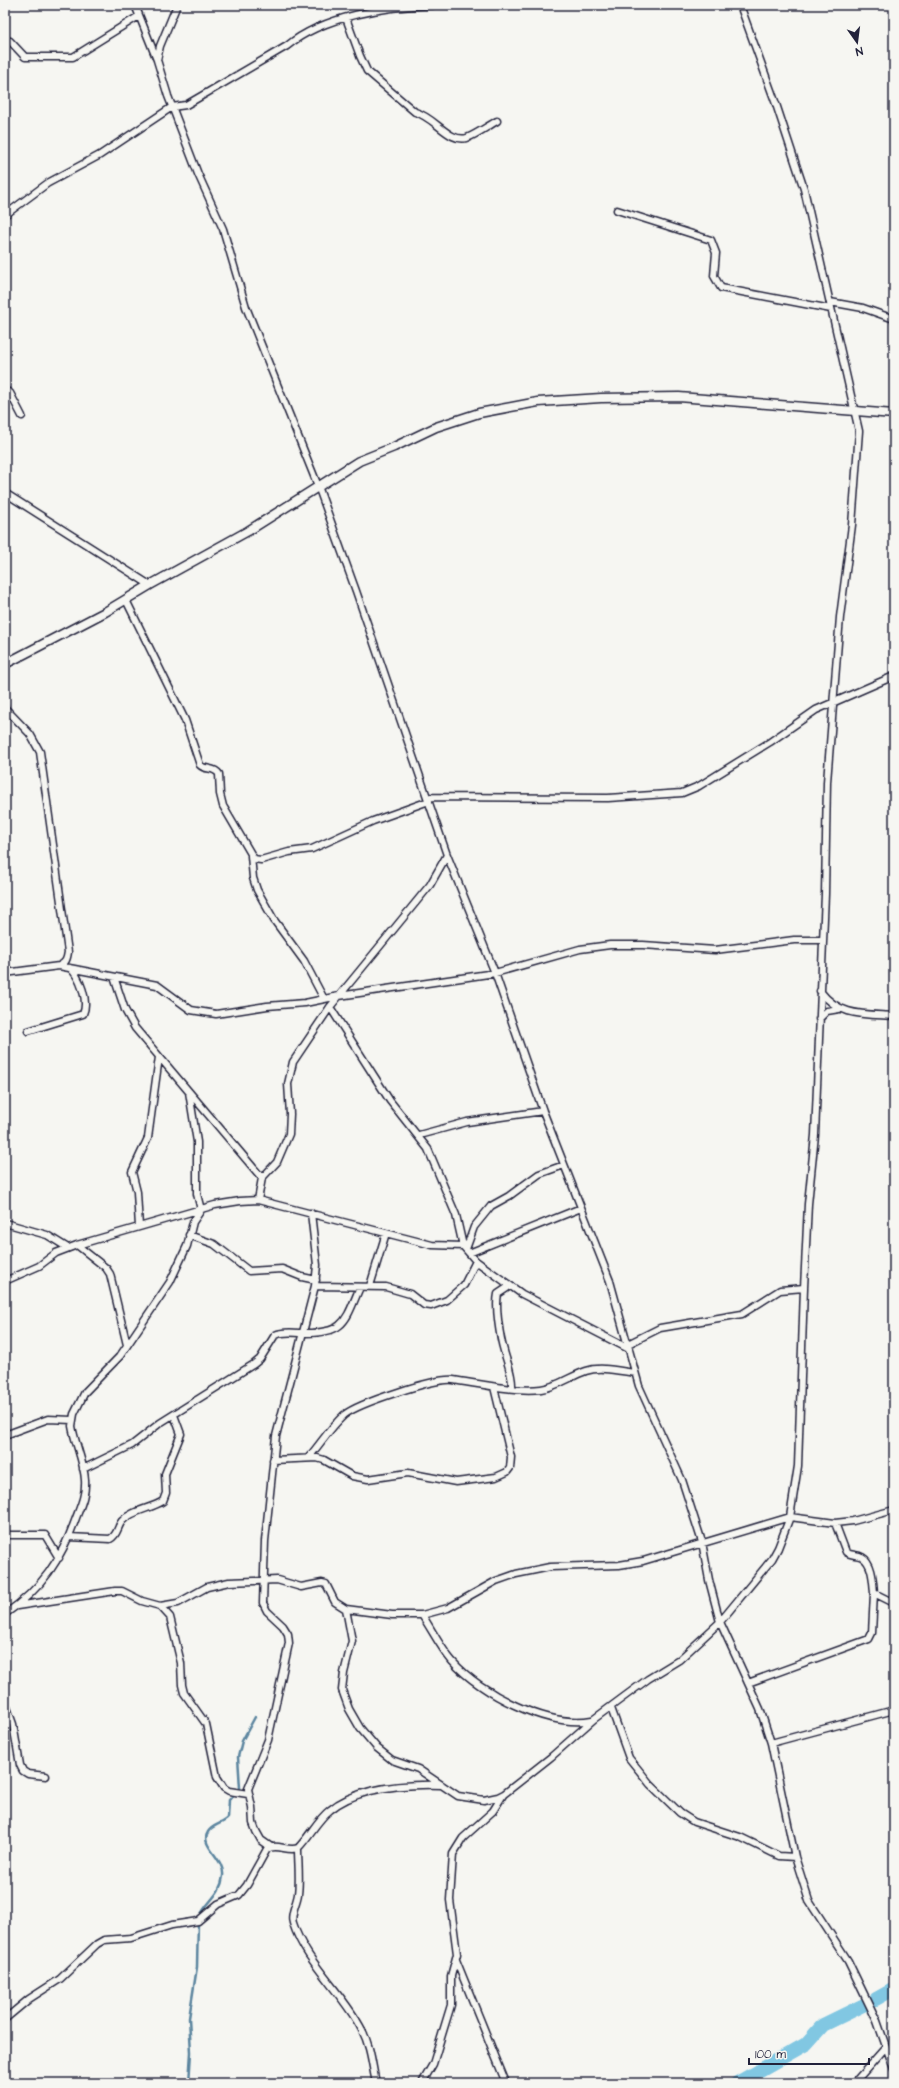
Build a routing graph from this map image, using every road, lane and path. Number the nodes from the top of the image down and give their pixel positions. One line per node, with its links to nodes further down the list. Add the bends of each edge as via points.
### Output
1 (135, 5): 5 (street)
2 (177, 5): 8 (street)
3 (433, 5): 6 (street, via 378,10)
4 (740, 5): 13 (street, via 804,188)
5 (139, 16): 7 (street, via 73,57 25,57 10,41); 8 (street)
6 (346, 18): 9 (street, via 334,20 298,36 286,46 186,105); 10 (street, via 367,71 415,112 429,117 447,134 461,139 468,138)
7 (5, 40)
8 (157, 60): 9 (street)
9 (172, 107): 12 (street, via 100,155 48,183); 19 (street, via 223,229 246,307)
10 (497, 121)
11 (617, 210): 13 (street, via 711,240 716,253 714,276 721,288)
12 (5, 215)
13 (831, 306): 14 (street, via 864,308); 16 (street)
14 (894, 319)
15 (5, 390): 18 (street, via 10,393)
16 (854, 410): 17 (street); 19 (street, via 679,397 538,402 479,413 436,427 359,461); 25 (street, via 858,431 852,525)
17 (894, 414)
18 (22, 416)
19 (318, 486): 21 (street, via 248,531); 27 (street)
20 (5, 493): 21 (street)
21 (150, 585): 22 (street)
22 (126, 600): 23 (street); 29 (street, via 185,720 200,765 219,774 223,806)
23 (5, 664)
24 (894, 676): 25 (street)
25 (832, 702): 27 (street, via 808,714 779,736 699,786 682,793 608,798); 30 (street)
26 (5, 708): 31 (street, via 30,734 42,759 68,952 65,964)
27 (428, 799): 28 (street); 29 (street, via 312,849 261,860)
28 (447, 855): 34 (street); 37 (street, via 430,885)
29 (251, 856): 38 (street, via 257,890 274,920 308,967)
30 (823, 940): 34 (street, via 794,940 715,950 610,945 571,951); 36 (street)
31 (59, 966): 32 (street); 33 (street)
32 (70, 968): 35 (street); 43 (street, via 79,979 85,1005 83,1014)
33 (5, 973)
34 (495, 973): 37 (street); 46 (street)
35 (114, 977): 38 (street, via 157,985 185,1006 206,1014); 44 (street, via 129,1018)
36 (820, 991): 40 (street, via 833,1006); 42 (street)
37 (339, 996): 38 (street); 39 (street)
38 (324, 1000)
39 (330, 1007): 47 (street, via 390,1101); 49 (street, via 293,1062 288,1084 289,1134 277,1162)
40 (840, 1009): 41 (street, via 860,1014); 42 (street, via 827,1011)
41 (894, 1016)
42 (819, 1019): 67 (street, via 815,1136 808,1204)
43 (28, 1031)
44 (159, 1057): 45 (street); 55 (street, via 148,1138 132,1172 137,1192)
45 (190, 1092): 49 (street); 52 (street, via 197,1142 196,1194)
46 (543, 1111): 47 (street, via 467,1122); 48 (street)
47 (419, 1135): 60 (street, via 428,1149 454,1208)
48 (564, 1165): 51 (street); 60 (street, via 539,1174 488,1209 474,1227)
49 (262, 1178): 50 (street)
50 (258, 1200): 52 (street, via 240,1200); 53 (street)
51 (581, 1208): 60 (street); 70 (street, via 610,1281)
52 (201, 1210): 55 (street); 57 (street, via 193,1222)
53 (311, 1213): 56 (street); 63 (street)
54 (5, 1223): 59 (street, via 47,1235)
55 (139, 1227): 58 (street)
56 (386, 1233): 60 (street, via 432,1245); 64 (street)
57 (189, 1235): 63 (street, via 214,1244 249,1271 282,1269); 69 (street, via 182,1258 170,1282)
58 (77, 1245): 59 (street); 69 (street, via 110,1274)
59 (68, 1248): 62 (street, via 56,1253 39,1266)
60 (466, 1249): 61 (street)
61 (476, 1261): 64 (street, via 464,1285 439,1304 424,1305 410,1294 386,1287); 65 (street)
62 (5, 1281)
63 (316, 1283): 66 (street); 68 (street)
64 (370, 1286): 66 (street)
65 (510, 1286): 70 (street); 73 (street, via 498,1294 498,1302 503,1349 512,1379)
66 (360, 1287): 68 (street, via 341,1325 333,1330)
67 (804, 1288): 70 (street, via 780,1290 742,1314 660,1328); 81 (street, via 798,1466)
68 (302, 1333): 74 (street, via 286,1332 274,1335 260,1360 224,1385); 78 (street, via 279,1418)
69 (127, 1345): 75 (street, via 85,1392)
70 (628, 1346): 71 (street)
71 (635, 1373): 73 (street, via 596,1369 547,1388); 85 (street, via 682,1480)
72 (494, 1387): 73 (street); 77 (street, via 453,1380 437,1381 362,1405 345,1414 330,1428); 77 (street, via 511,1457 510,1468 502,1475 456,1482 408,1473 360,1478 324,1460)
73 (512, 1388)
74 (174, 1414): 79 (street, via 132,1444); 84 (street, via 180,1434 165,1474 166,1493 163,1501 126,1517 120,1523 115,1536 110,1539)
75 (72, 1420): 76 (street, via 48,1419); 79 (street, via 74,1439)
76 (5, 1435)
77 (309, 1457): 78 (street)
78 (273, 1460): 87 (street)
79 (83, 1469): 84 (street, via 84,1496)
80 (894, 1510): 82 (street, via 853,1522)
81 (790, 1517): 82 (street); 85 (street); 95 (street, via 772,1559)
82 (836, 1523): 88 (street, via 846,1552 866,1560 871,1572)
83 (5, 1535): 86 (street, via 45,1535)
84 (69, 1537): 86 (street)
85 (702, 1542): 94 (street, via 634,1563 550,1567 516,1574 496,1581 448,1608); 95 (street)
86 (59, 1558): 90 (street, via 49,1574)
87 (263, 1581): 91 (street, via 220,1583 178,1603); 92 (street, via 277,1580 301,1587 326,1584 335,1602); 104 (street, via 263,1603 266,1610 283,1626 288,1634 289,1643 268,1740 249,1784)
88 (874, 1593): 89 (street); 96 (street, via 872,1633 869,1639)
89 (894, 1603)
90 (17, 1606): 91 (street, via 115,1591 122,1591); 93 (street)
91 (160, 1606): 104 (street, via 170,1617 181,1663 184,1693 206,1724 217,1777 229,1791)
92 (346, 1609): 94 (street, via 392,1615); 103 (street, via 352,1641 342,1684 348,1709 366,1736 385,1755 418,1769)
93 (5, 1614)
94 (422, 1615): 100 (street, via 452,1661 484,1689 542,1715 577,1721)
95 (720, 1622): 96 (street); 98 (street, via 679,1660 651,1676)
96 (748, 1683): 101 (street)
97 (5, 1703): 102 (street, via 13,1724 23,1771)
98 (611, 1708): 100 (street); 108 (street, via 629,1758 650,1784 680,1813 694,1822 740,1837 779,1856)
99 (894, 1710): 101 (street)
100 (594, 1719): 105 (street)
101 (771, 1742): 108 (street)
102 (46, 1776)
103 (442, 1785): 105 (street, via 458,1796 476,1800 491,1799); 107 (street, via 406,1785 354,1796 329,1810)
104 (248, 1794): 106 (street, via 252,1807 252,1823 261,1840)
105 (504, 1794): 109 (street, via 492,1811 463,1838 453,1854 450,1900)
106 (271, 1847): 107 (street, via 291,1850); 110 (street, via 265,1852 239,1895 218,1904 203,1918 192,1923 172,1925 131,1938 104,1940 60,1979 29,1999)
107 (298, 1848): 113 (street, via 299,1891 293,1924 315,1963 344,2000 363,2030)
108 (795, 1857): 111 (street, via 809,1901 848,1961 878,2021)
109 (456, 1960): 114 (street, via 451,1976 452,1998 449,2015 433,2064); 115 (street)
110 (5, 2019)
111 (886, 2047): 112 (street); 116 (street)
112 (894, 2069)
113 (376, 2083)
114 (422, 2083)
115 (506, 2083)
116 (854, 2083)

